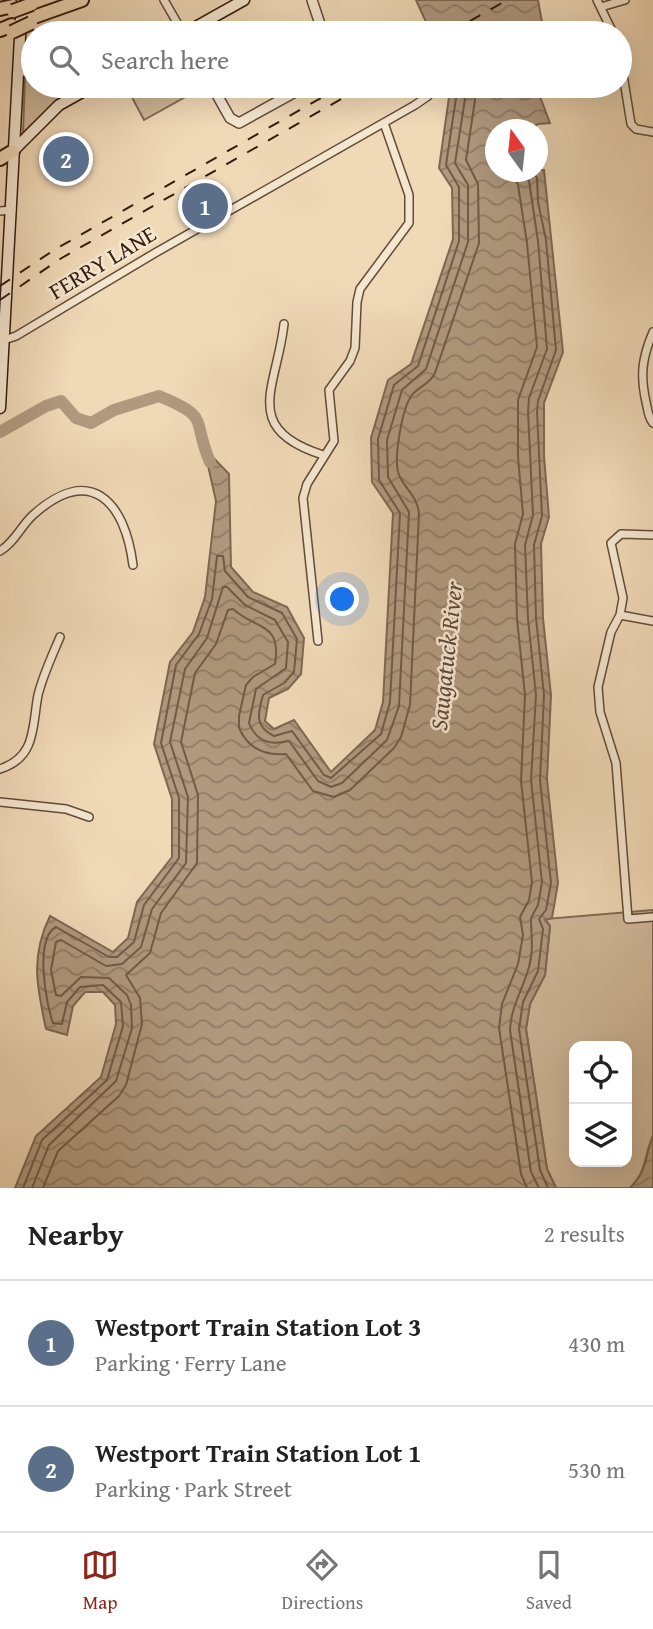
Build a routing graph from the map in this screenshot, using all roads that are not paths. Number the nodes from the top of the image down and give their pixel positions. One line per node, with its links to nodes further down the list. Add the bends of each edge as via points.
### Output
1 (164, 0): 9 (street)
2 (244, 0): 10 (main road)
3 (312, 0): 11 (street)
4 (625, 0): 6 (street)
5 (77, 2): 8 (highway)
6 (599, 3): 12 (street)
7 (21, 5): 13 (main road)
8 (31, 21)
9 (177, 21)
10 (206, 21)
11 (319, 21)
12 (607, 21)
13 (18, 72): 21 (main road)
14 (72, 98): 21 (main road)
15 (220, 98): 16 (street, via 236,123)
16 (283, 98)
17 (424, 98): 19 (street, FERRY LANE)
18 (627, 98): 20 (street, via 631,124)
19 (384, 123): 27 (street, FERRY LANE); 30 (street, via 409,195 409,223 360,289 355,348 329,390 334,442)
20 (653, 132)
21 (7, 152): 22 (highway); 23 (main road)
22 (0, 159)
23 (12, 210): 24 (street); 27 (main road)
24 (0, 211)
25 (284, 324): 30 (street, via 273,370 271,416 284,438)
26 (653, 332): 29 (street, via 641,365)
27 (4, 340): 28 (main road)
28 (0, 408)
29 (653, 423)
30 (324, 455): 37 (street, via 303,498)
31 (653, 535): 34 (street, via 621,534 611,543 621,581)
32 (0, 551): 33 (street, via 40,509 68,494 89,492 105,496 117,510)
33 (132, 565)
34 (620, 615): 35 (street); 41 (street, via 611,632 598,687 600,712 616,763 628,919)
35 (653, 621)
36 (60, 637): 38 (street, via 39,691 35,732 27,750)
37 (318, 641)
38 (0, 769)
39 (0, 802): 40 (street, via 66,809)
40 (89, 817)
41 (653, 917)

